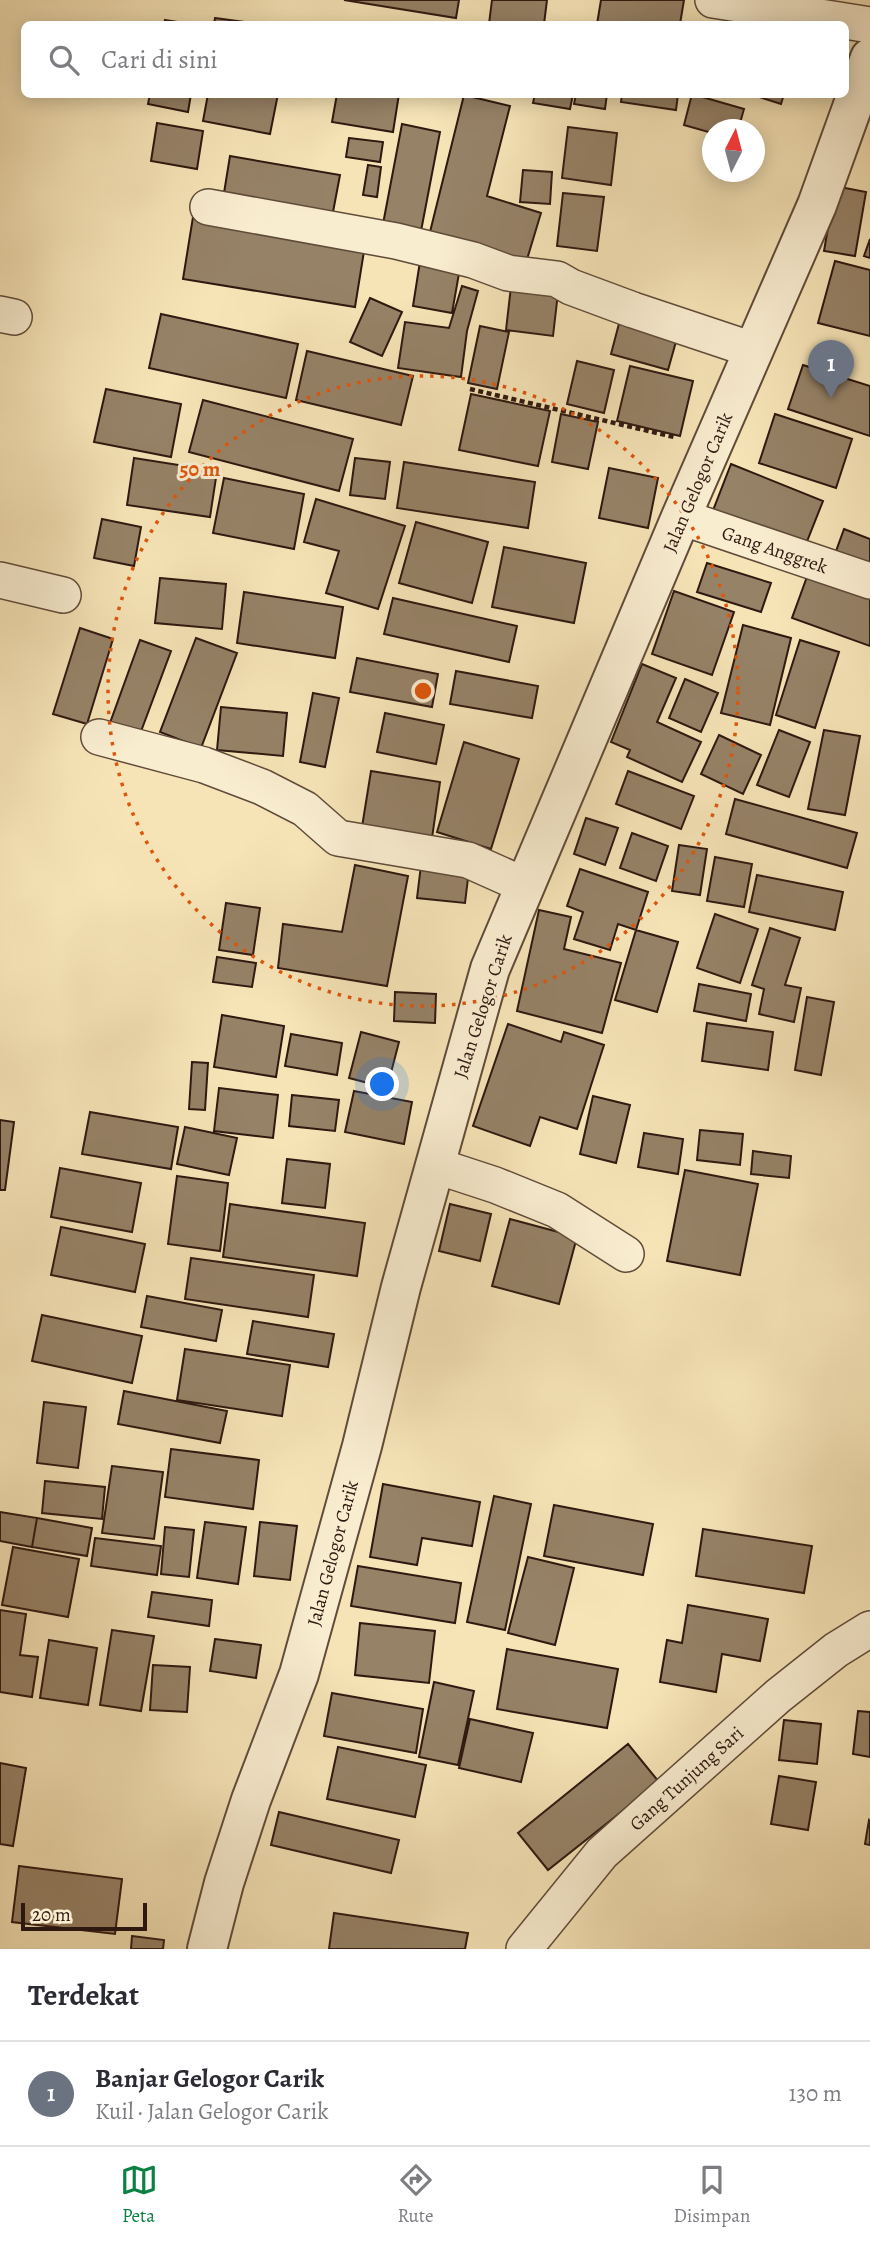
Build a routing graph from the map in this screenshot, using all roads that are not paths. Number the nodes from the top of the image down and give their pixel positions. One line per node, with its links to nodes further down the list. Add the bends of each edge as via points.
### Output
1 (713, 0): 2 (street)
2 (845, 21)
3 (849, 22): 4 (street)
4 (870, 25)
5 (870, 58): 7 (street, Jalan Gelogor Carik, via 817,205)
6 (208, 207): 7 (street, via 396,241 508,273 557,279)
7 (753, 350): 8 (street, Jalan Gelogor Carik)
8 (681, 517): 10 (street, Gang Anggrek); 13 (street, Jalan Gelogor Carik)
9 (0, 580): 11 (street)
10 (870, 581)
11 (63, 595)
12 (99, 737): 13 (street, via 204,765 262,787 305,809 338,838 468,860)
13 (524, 885): 14 (street, Jalan Gelogor Carik, via 490,969)
14 (434, 1165): 15 (street, via 557,1210); 17 (street, Jalan Gelogor Carik, via 299,1674 251,1800)
15 (626, 1254)
16 (870, 1629): 18 (street, Gang Tunjung Sari, via 778,1696 602,1853)
17 (207, 1949)
18 (524, 1949)

